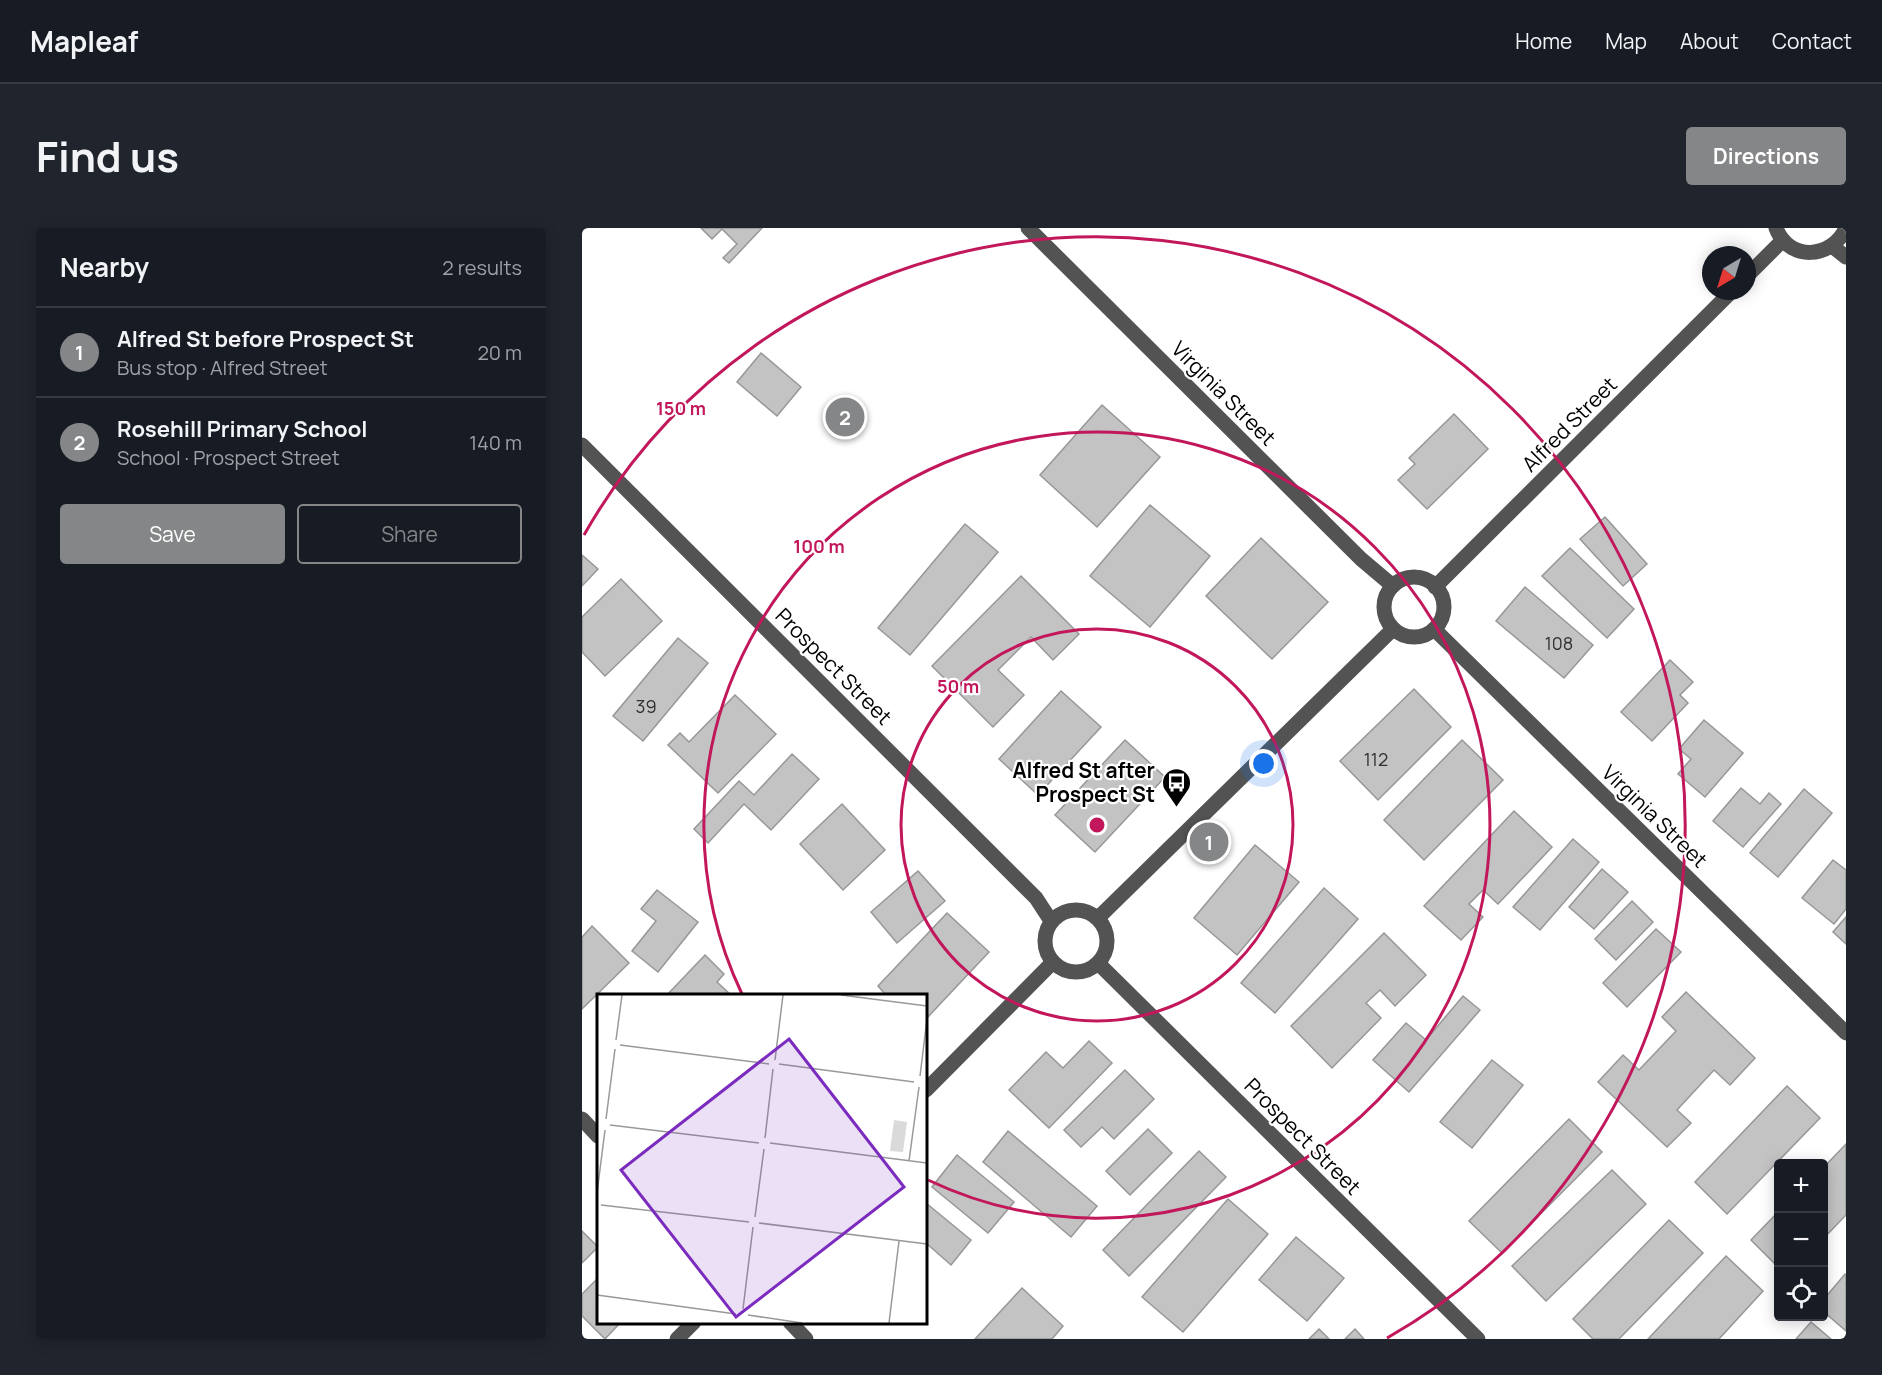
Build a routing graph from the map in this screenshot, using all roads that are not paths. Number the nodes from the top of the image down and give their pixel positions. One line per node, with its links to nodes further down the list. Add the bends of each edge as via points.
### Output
1 (1028, 228): 9 (street, Virginia Street, via 1361,559)
2 (1846, 228): 4 (street)
3 (1780, 234): 4 (street, via 1791,247 1801,251 1812,253); 6 (street)
4 (1832, 246): 5 (street)
5 (1846, 257)
6 (1756, 265)
7 (1723, 300): 10 (street, Alfred Street)
8 (582, 445): 14 (street, Prospect Street, via 1036,898)
9 (1393, 586): 10 (street, via 1401,580 1419,578); 11 (street, via 1387,594 1385,612)
10 (1436, 587): 12 (street, via 1444,610)
11 (1393, 629): 12 (street, via 1411,637); 13 (street)
12 (1434, 629): 17 (street, Virginia Street)
13 (1098, 918): 14 (street, via 1082,909 1072,909); 16 (street, via 1108,939)
14 (1051, 921): 15 (street, via 1044,943)
15 (1053, 962): 16 (street, via 1070,972); 18 (street)
16 (1098, 963): 25 (street, Prospect Street)
17 (1846, 1033)
18 (927, 1089)
19 (582, 1119): 20 (street)
20 (597, 1135)
21 (693, 1324): 23 (street)
22 (791, 1324): 24 (street)
23 (677, 1339)
24 (806, 1339)
25 (1478, 1339)

